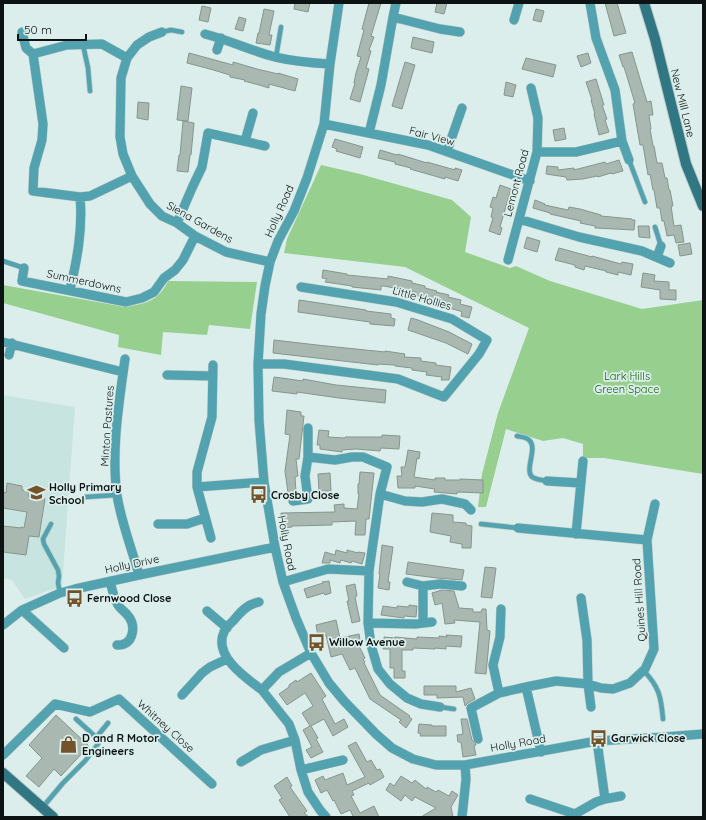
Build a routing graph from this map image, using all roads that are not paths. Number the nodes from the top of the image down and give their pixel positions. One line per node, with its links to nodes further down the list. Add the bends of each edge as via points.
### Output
1 (338, 3): 20 (street, Holly Road)
2 (396, 3): 6 (street)
3 (519, 3): 7 (street)
4 (590, 3): 28 (street, via 596,38 615,90)
5 (644, 3): 37 (street, New Mill Lane, via 686,164)
6 (392, 17): 12 (street); 26 (street, via 381,85)
7 (514, 20)
8 (281, 27): 18 (lane)
9 (22, 32): 17 (street, via 26,48)
10 (162, 32): 11 (lane); 19 (street, Siena Gardens, via 137,45)
11 (182, 32)
12 (460, 32)
13 (205, 34): 14 (street)
14 (221, 38): 16 (street); 18 (street)
15 (83, 45): 17 (street, via 67,45); 19 (street, via 102,44); 22 (lane)
16 (217, 50)
17 (33, 54): 35 (street, via 43,124 42,140 34,168 33,191)
18 (276, 57): 20 (street)
19 (127, 58): 33 (street, Siena Gardens, via 121,78 120,137 123,154)
20 (330, 64): 25 (street, Holly Road)
21 (531, 88): 31 (street, Lemont Road, via 538,118)
22 (90, 91)
23 (462, 108): 30 (street)
24 (253, 113): 27 (street)
25 (324, 124): 26 (street, Fair View); 46 (street, Holly Road, via 307,178)
26 (369, 133): 30 (street, Fair View)
27 (245, 141): 29 (street); 39 (street, via 208,133 202,166)
28 (622, 141): 31 (street, via 576,152); 32 (street)
29 (265, 146)
30 (447, 151): 34 (street, Fair View)
31 (538, 152): 34 (street, Lemont Road)
32 (629, 160): 36 (lane)
33 (132, 176): 35 (street, via 90,196); 39 (street, Siena Gardens, via 150,204 162,216)
34 (530, 181): 38 (street, Lemont Road)
35 (80, 197): 50 (street, via 80,228)
36 (645, 202)
37 (703, 206)
38 (519, 219): 43 (street); 44 (street, Lemont Road)
39 (177, 223): 41 (street, Siena Gardens)
40 (655, 227): 42 (lane)
41 (196, 236): 46 (street, Siena Gardens, via 226,252); 50 (street, Summerdowns, via 183,260 154,292 142,298 126,302)
42 (661, 246): 43 (street)
43 (657, 257): 47 (street)
44 (508, 260)
45 (3, 261): 48 (lane)
46 (270, 262): 54 (street, Holly Road, via 261,314)
47 (670, 263)
48 (24, 268): 50 (street, Summerdowns, via 22,280)
49 (301, 286): 54 (street, Little Hollies, via 396,302 452,319 487,340 480,354 444,397 398,379 284,364)
50 (70, 290)
51 (7, 342): 52 (street, Minton Pastures); 56 (street, Minton Pastures)
52 (9, 355)
53 (125, 359): 56 (street, Minton Pastures)
54 (258, 364): 64 (street, Holly Road)
55 (213, 365): 58 (street)
56 (123, 372): 68 (street, Minton Pastures, via 115,443)
57 (167, 375): 58 (street)
58 (213, 376): 66 (street, via 212,417 197,472)
59 (308, 428): 61 (street)
60 (517, 436): 63 (lane, via 532,443 532,477)
61 (308, 457): 67 (street, via 335,460 363,457 387,467); 70 (street, via 305,476 308,499)
62 (583, 461): 65 (street)
63 (547, 481): 65 (street)
64 (264, 482): 66 (street); 81 (street, Holly Road)
65 (581, 483): 78 (street)
66 (197, 487): 73 (street)
67 (380, 494): 72 (street, via 406,501 442,499 465,504); 82 (street)
68 (117, 495): 69 (lane); 83 (street, Minton Pastures)
69 (85, 498)
70 (293, 501)
71 (655, 504): 80 (street, Quines Hill Road)
72 (471, 510)
73 (205, 518): 75 (street, via 187,524); 79 (street)
74 (51, 524): 89 (lane, via 43,538 58,570)
75 (158, 524)
76 (481, 524): 77 (lane)
77 (518, 528): 78 (street)
78 (576, 534): 80 (street)
79 (211, 538)
80 (647, 540): 102 (street, Quines Hill Road, via 654,649)
81 (275, 547): 83 (street, Holly Drive); 85 (street, Holly Road)
82 (369, 571): 85 (street, via 328,569); 95 (street)
83 (139, 575): 84 (street, Holly Drive)
84 (110, 581): 89 (street, Holly Drive); 98 (street, via 118,606 133,623 131,637 125,644)
85 (283, 582): 100 (street, Holly Road)
86 (407, 582): 87 (street)
87 (423, 586): 88 (street); 95 (street, via 428,623)
88 (462, 586)
89 (60, 593): 93 (street, Holly Drive)
90 (581, 598): 103 (street, via 587,640)
91 (259, 602): 97 (street, via 244,609)
92 (501, 609): 106 (street, via 500,637 493,665)
93 (22, 610): 96 (street, Holly Drive); 99 (street)
94 (207, 611): 97 (street)
95 (368, 623): 108 (street, via 378,669 390,684 407,698 421,704)
96 (3, 625)
97 (227, 628): 101 (street, via 222,644)
98 (117, 645)
99 (64, 648)
100 (311, 653): 105 (street, via 279,672); 123 (street, Holly Road, via 344,701 392,748 414,759 436,765)
101 (227, 659): 105 (street, via 237,671); 107 (street, via 202,673)
102 (644, 671): 103 (street, Quines Hill Road, via 630,683 613,690); 112 (lane, via 660,694)
103 (588, 684): 104 (street, Quines Hill Road, via 556,681); 109 (street)
104 (526, 687): 106 (street, Quines Hill Road); 119 (street)
105 (262, 690): 117 (street, via 289,724)
106 (499, 693): 116 (street, Quines Hill Road, via 471,708)
107 (182, 694)
108 (440, 707): 110 (lane)
109 (591, 707)
110 (454, 709)
111 (76, 719): 115 (lane)
112 (663, 719)
113 (108, 723): 115 (lane)
114 (703, 734): 118 (street, Holly Road)
115 (98, 739): 130 (lane, via 98,744 85,761)
116 (478, 739)
117 (295, 740): 122 (street, via 262,750); 124 (street)
118 (597, 741): 119 (street, Holly Road); 129 (street)
119 (541, 752): 123 (street, Holly Road)
120 (3, 754): 126 (street, Whitney Close, via 55,704 90,712 119,699)
121 (343, 760): 124 (street)
122 (241, 762)
123 (465, 765): 134 (street)
124 (301, 770): 133 (street, via 308,792)
125 (3, 773): 130 (street)
126 (212, 784)
127 (621, 796): 129 (street)
128 (530, 799): 131 (street)
129 (605, 799): 131 (street)
130 (42, 808): 132 (street)
131 (575, 816)
132 (52, 817)
133 (326, 817)
134 (462, 817)

